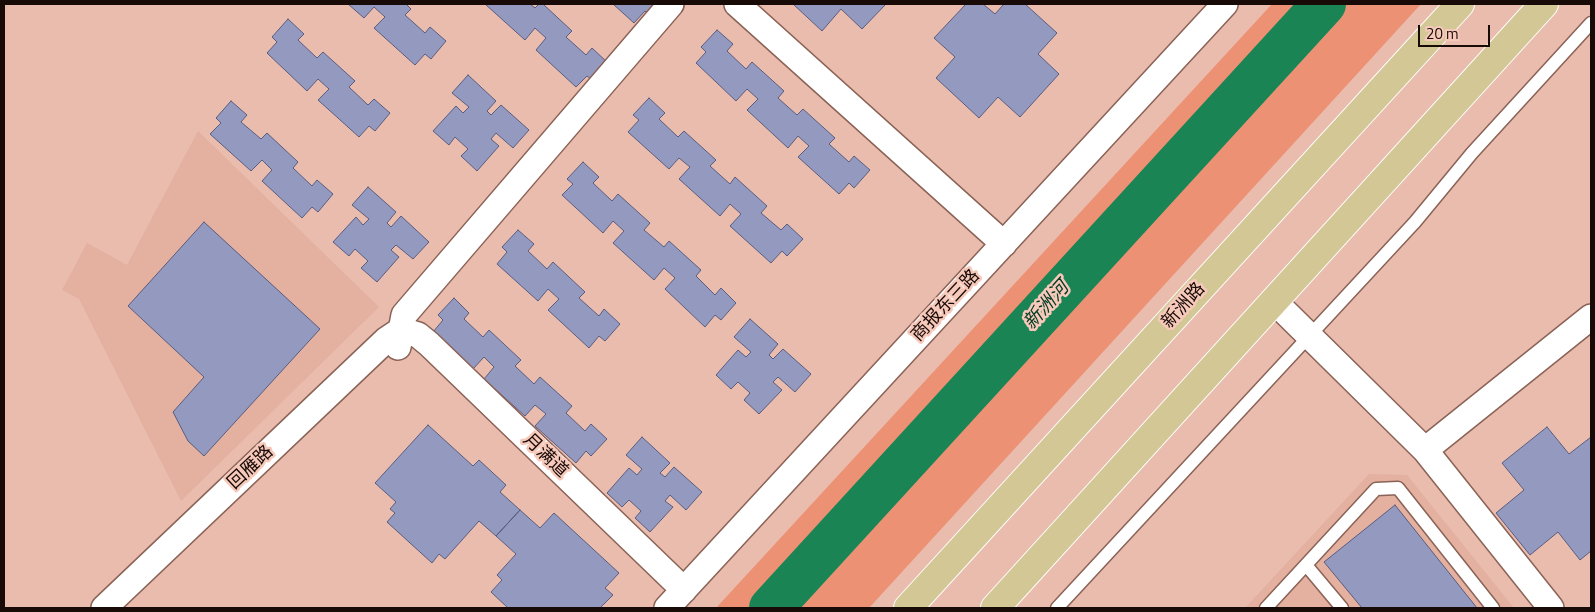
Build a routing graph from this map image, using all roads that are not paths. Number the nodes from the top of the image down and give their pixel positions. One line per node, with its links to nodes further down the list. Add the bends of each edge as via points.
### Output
1 (671, 4): 11 (street, via 404,315)
2 (737, 4): 7 (street)
3 (1225, 4): 7 (street, 商报东三路)
4 (1460, 4): 17 (main road, 新洲路)
5 (1544, 4): 8 (main road)
6 (1591, 23): 10 (lane)
7 (1004, 244): 14 (street, 商报东三路)
8 (1274, 301): 10 (street); 18 (main road)
9 (1591, 317): 12 (street)
10 (1310, 336): 12 (street); 19 (lane)
11 (400, 339): 14 (street, 月满道, via 418,335 429,344); 15 (street, 回雁路, via 386,340); 16 (street, 回雁路)
12 (1425, 450): 23 (street)
13 (1306, 565): 20 (lane); 21 (lane); 22 (lane, via 1376,489 1398,488)
14 (675, 600)
15 (104, 608)
16 (126, 608)
17 (908, 608)
18 (995, 608)
19 (1057, 608)
20 (1266, 608)
21 (1342, 608)
22 (1494, 608)
23 (1551, 608)

